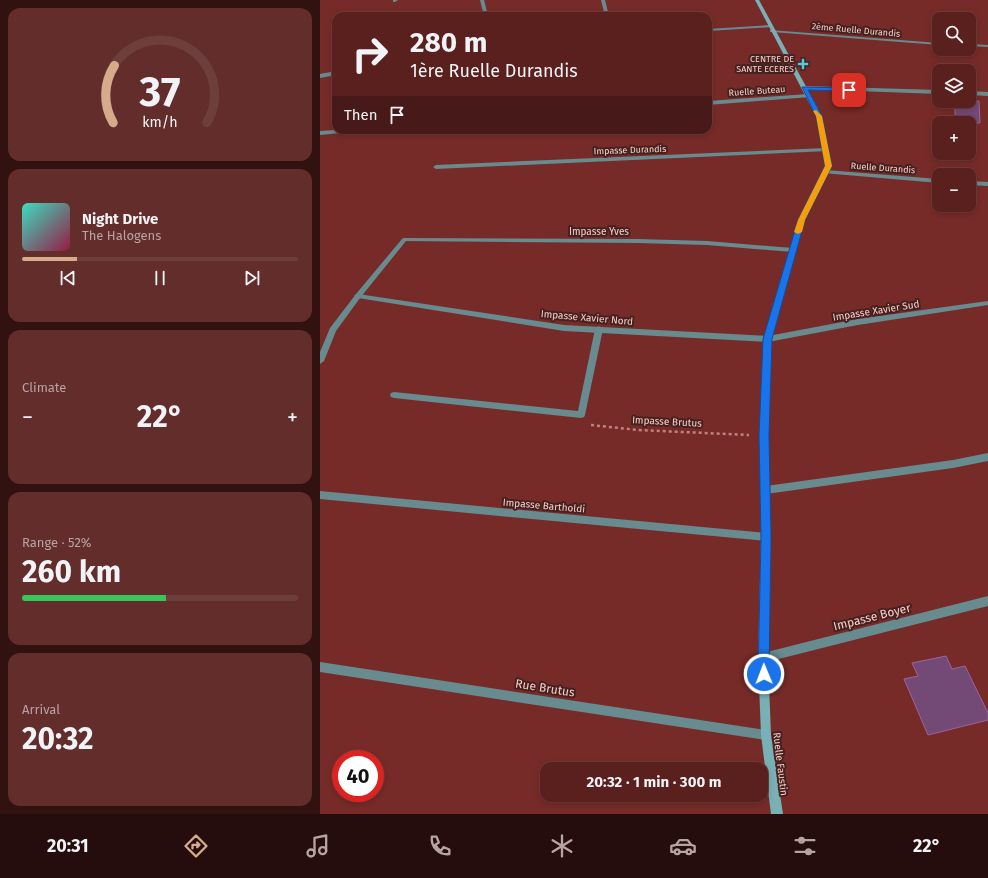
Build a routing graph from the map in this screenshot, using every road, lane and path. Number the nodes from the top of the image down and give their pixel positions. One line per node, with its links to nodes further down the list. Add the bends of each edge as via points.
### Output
1 (482, 0): 4 (street)
2 (603, 0): 5 (street)
3 (757, 0): 6 (street, Ruelle Faustin)
4 (485, 12)
5 (606, 12)
6 (771, 28): 7 (street, 2ème Ruelle Durandis); 8 (street, 2ème Ruelle Durandis); 13 (street, Ruelle Faustin)
7 (712, 30)
8 (932, 43)
9 (976, 45): 10 (street)
10 (988, 46)
11 (332, 74): 12 (street)
12 (320, 76)
13 (804, 88): 14 (street); 17 (street, Ruelle Faustin)
14 (932, 92)
15 (976, 93): 16 (street)
16 (988, 94)
17 (808, 96): 18 (street, Ruelle Buteau); 21 (street, Ruelle Faustin, via 819,116)
18 (712, 103)
19 (332, 132): 20 (street)
20 (320, 133)
21 (826, 150): 22 (street, Impasse Durandis); 23 (street, Ruelle Faustin, via 828,166)
22 (436, 167)
23 (825, 172): 24 (street, Ruelle Durandis); 27 (street, Ruelle Faustin, via 801,220)
24 (932, 180)
25 (976, 183): 26 (street)
26 (988, 184)
27 (793, 250): 28 (street, Impasse Yves, via 669,242 404,240); 31 (street, Ruelle Faustin)
28 (358, 296): 30 (street, Impasse Xavier Nord, via 564,328); 32 (street, via 333,330)
29 (988, 303): 31 (street, Impasse Xavier Sud, via 858,322)
30 (599, 329): 31 (street, Impasse Xavier Nord); 34 (street)
31 (768, 339): 35 (street, Ruelle Faustin)
32 (320, 361)
33 (394, 395): 34 (street)
34 (580, 415): 35 (path, Impasse Brutus, via 578,423 638,430)
35 (764, 436): 37 (street, Ruelle Faustin)
36 (988, 457): 37 (street)
37 (766, 490): 39 (street, Ruelle Faustin)
38 (320, 495): 39 (street, Impasse Bartholdi)
39 (766, 538): 41 (street, Ruelle Faustin)
40 (988, 601): 41 (street, Impasse Boyer)
41 (763, 658): 43 (street, Ruelle Faustin)
42 (320, 667): 43 (street, Rue Brutus)
43 (766, 735): 44 (street, Ruelle Faustin)
44 (777, 814)

